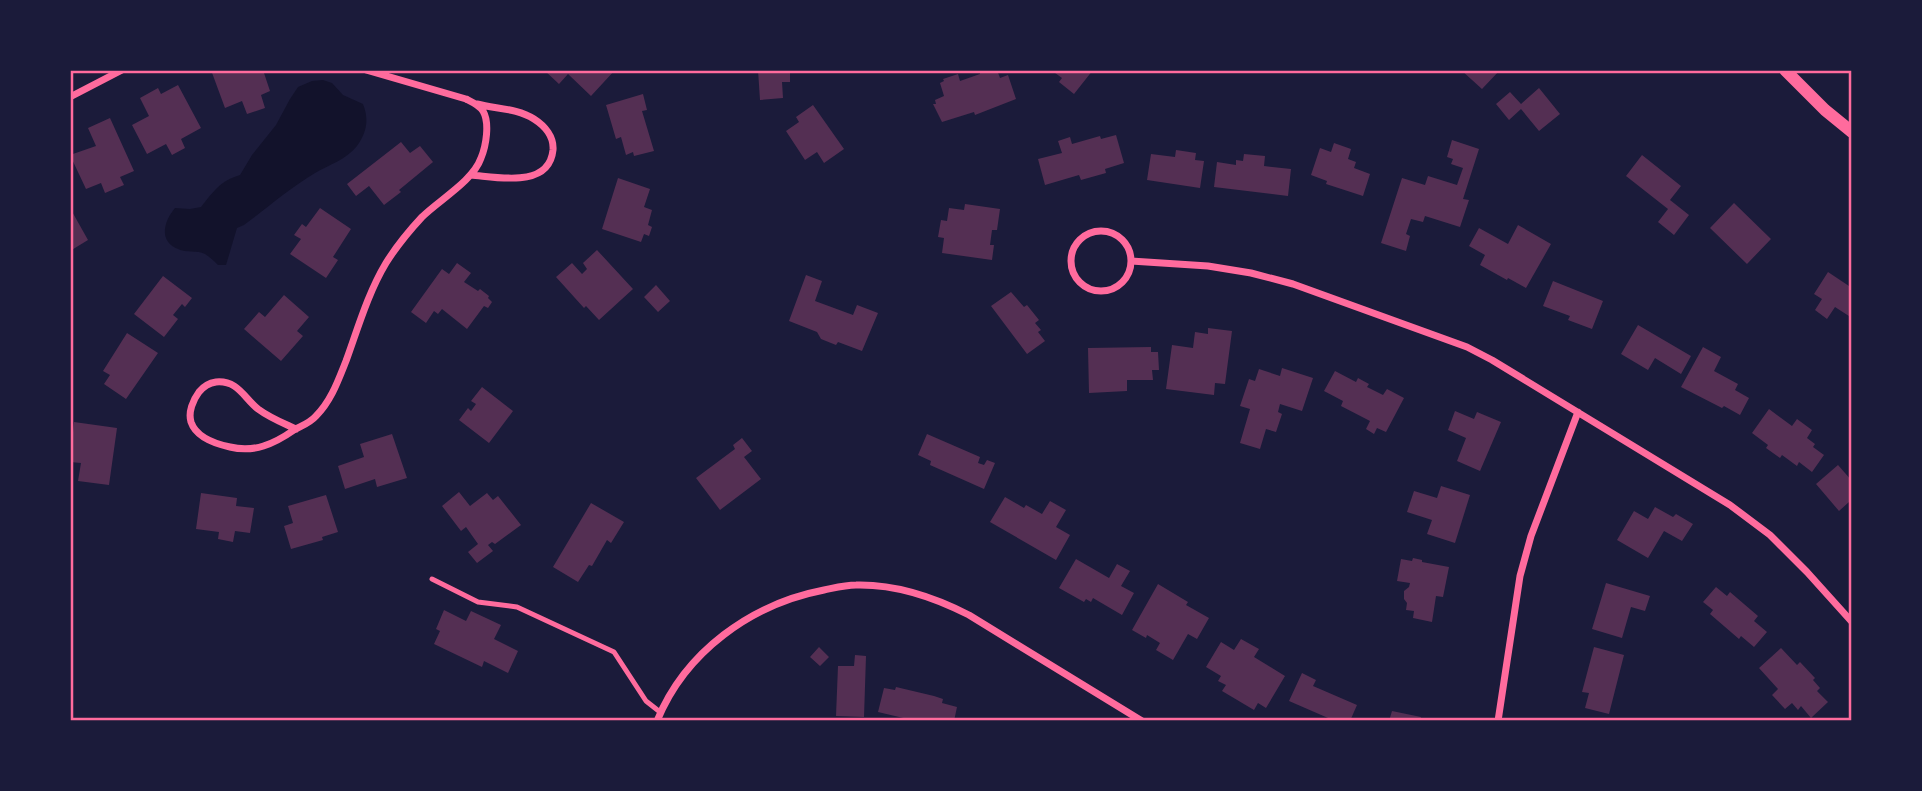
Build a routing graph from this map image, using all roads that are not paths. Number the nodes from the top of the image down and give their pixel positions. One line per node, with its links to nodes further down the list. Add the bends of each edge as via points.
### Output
1 (122, 70): 4 (street)
2 (366, 70): 5 (street)
3 (1785, 70): 6 (street)
4 (70, 97)
5 (475, 103): 7 (street, via 483,111 486,132 483,155); 7 (street, via 533,118 551,135 553,146 548,165 534,176)
6 (1852, 132)
7 (471, 175): 10 (street, via 421,218 394,252 374,287 334,390 323,409)
8 (1131, 261): 8 (street, via 1120,238 1102,231 1079,240 1071,260 1073,274 1081,284 1096,291 1118,286); 9 (street, via 1208,266 1293,284 1467,347)
9 (1578, 412): 12 (street, via 1740,512 1770,535); 16 (street, via 1520,576)
10 (296, 429): 10 (street, via 256,408 236,386 226,382 212,382 203,388 191,409 198,432 232,448 266,446)
11 (432, 579): 13 (lane, via 478,602 517,607 614,652 646,701)
12 (1852, 622)
13 (660, 712): 14 (street); 15 (street, via 694,663 736,625 806,593 853,585 887,586 949,605)
14 (657, 721)
15 (1142, 721)
16 (1498, 721)

